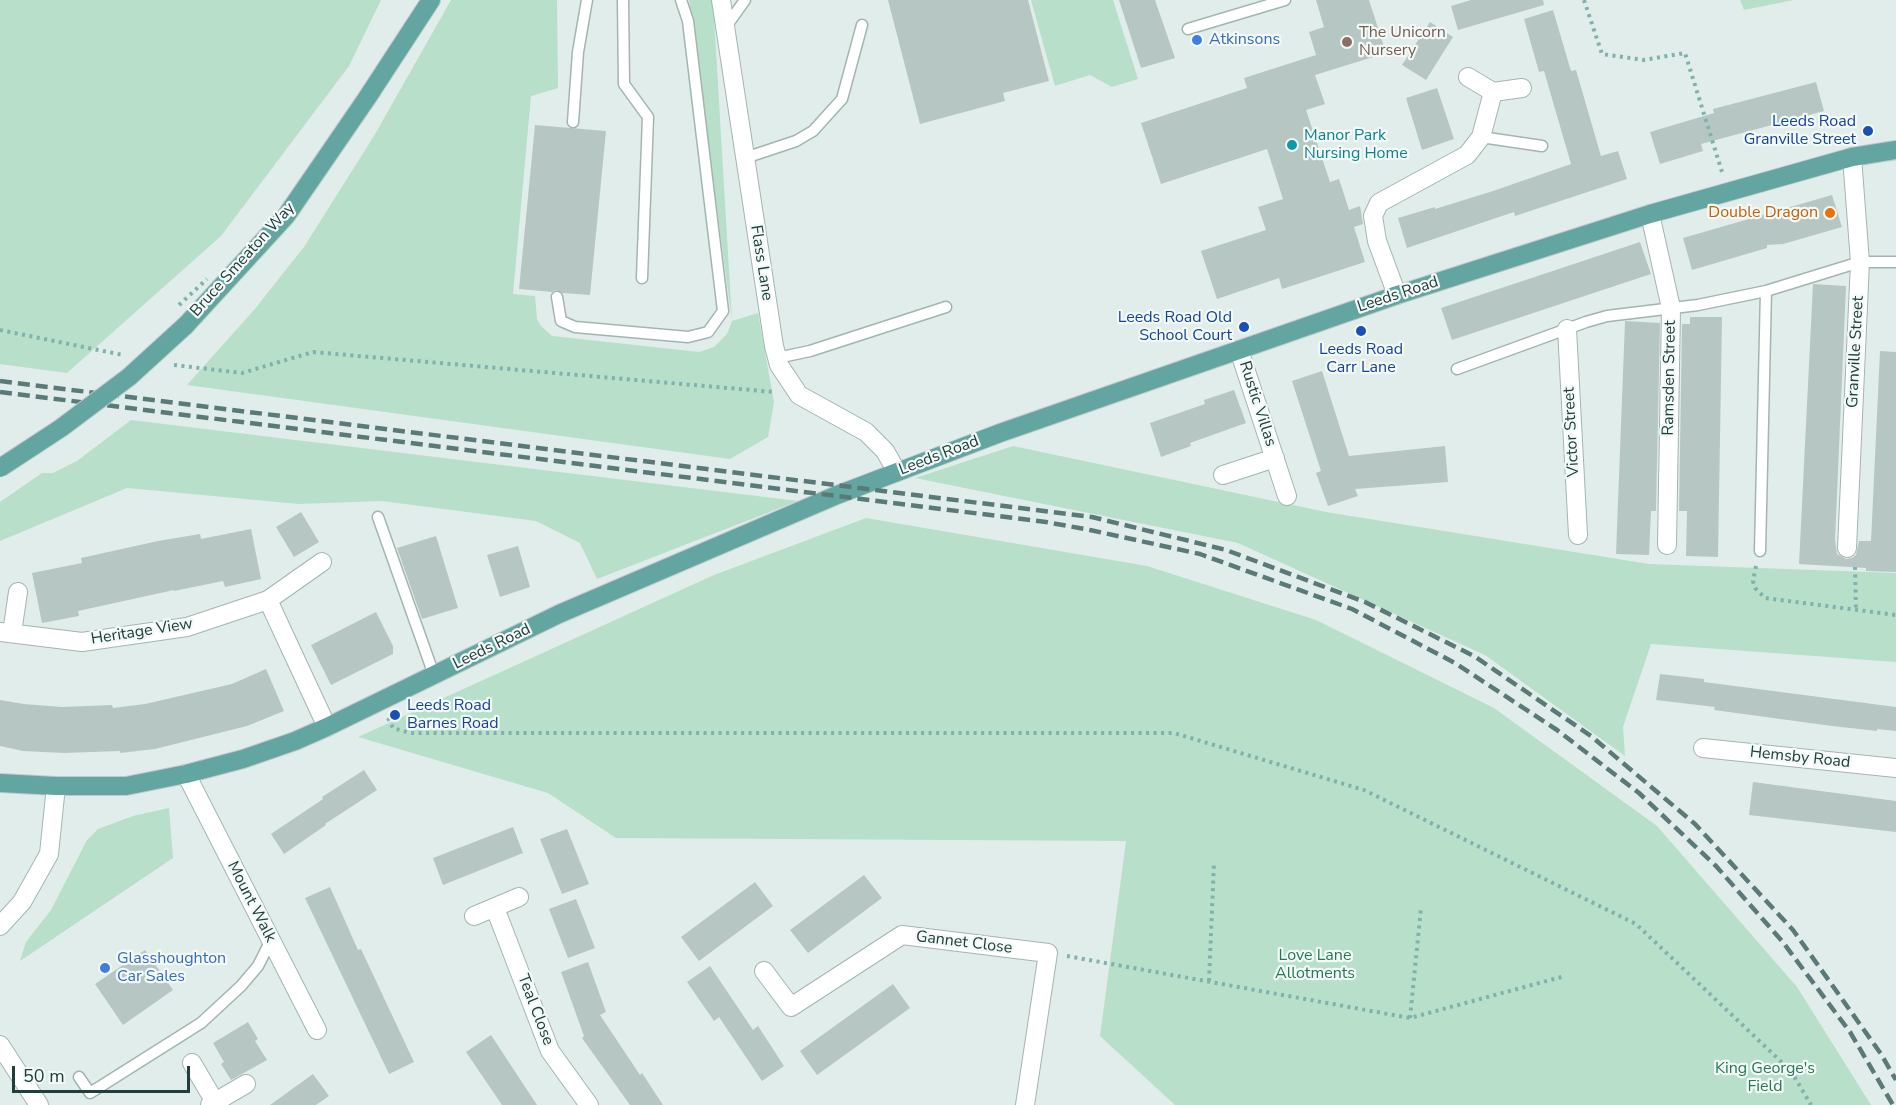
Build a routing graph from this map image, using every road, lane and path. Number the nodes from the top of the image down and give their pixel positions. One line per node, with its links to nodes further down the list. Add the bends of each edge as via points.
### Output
1 (430, 0): 44 (main road, Bruce Smeaton Way, bridge, via 286,216 186,325 129,377)
2 (587, 0): 15 (lane, via 578,52)
3 (623, 0): 25 (lane, via 624,84 648,117)
4 (681, 0): 29 (lane, via 688,21 723,311 708,332 676,336 575,327 561,321)
5 (721, 0): 10 (street, Flass Lane)
6 (746, 0): 10 (lane)
7 (1285, 0): 11 (lane)
8 (1584, 0): 21 (path, via 1602,54 1644,60 1686,53)
9 (862, 25): 20 (lane, via 842,99 813,131 796,141)
10 (725, 28): 20 (street, Flass Lane)
11 (1188, 29)
12 (1468, 77): 14 (street)
13 (1522, 88): 14 (street)
14 (1493, 92): 16 (street)
15 (573, 122)
16 (1481, 137): 17 (lane); 28 (street, via 1467,155 1379,203 1373,216 1377,241)
17 (1542, 146)
18 (1896, 150): 19 (main road, Leeds Road)
19 (1852, 157): 21 (main road, Leeds Road); 24 (street, Granville Street)
20 (745, 158): 38 (street, Flass Lane)
21 (1728, 191): 22 (main road, Leeds Road)
22 (1650, 214): 28 (main road, Leeds Road); 31 (street, Ramsden Street)
23 (1896, 261): 24 (lane)
24 (1860, 262): 27 (lane); 51 (street, Granville Street)
25 (642, 278)
26 (207, 279): 32 (path, bridge)
27 (1766, 291): 31 (lane); 52 (lane)
28 (1397, 295): 35 (main road, Leeds Road)
29 (557, 297)
30 (946, 307): 38 (lane)
31 (1671, 308): 33 (lane, via 1607,316); 50 (street, Ramsden Street)
32 (173, 311)
33 (1567, 329): 41 (lane); 49 (street, Victor Street)
34 (0, 330): 36 (path)
35 (1239, 350): 43 (street, Rustic Villas); 45 (main road, Leeds Road)
36 (105, 352)
37 (123, 353): 39 (path)
38 (777, 358): 42 (street, Flass Lane)
39 (114, 360)
40 (192, 368): 42 (path, via 242,373 313,352)
41 (1457, 369)
42 (799, 394): 45 (street, Flass Lane, via 866,432 885,451)
43 (1275, 458): 46 (street, Rustic Villas); 47 (street, Rustic Villas)
44 (0, 468)
45 (897, 472): 59 (main road, Leeds Road, via 559,614)
46 (1223, 475)
47 (1287, 496)
48 (378, 517): 59 (lane)
49 (1578, 535)
50 (1667, 545)
51 (1847, 548): 56 (path, via 1854,560)
52 (1760, 551): 56 (path, via 1753,581 1765,598)
53 (322, 562): 55 (street, Heritage View)
54 (18, 592): 58 (street, Heritage View)
55 (268, 600): 58 (street, Heritage View, via 187,627 82,642); 61 (street)
56 (1856, 610): 57 (path)
57 (1896, 615)
58 (6, 633)
59 (434, 675): 60 (main road, Leeds Road)
60 (380, 702): 61 (main road, Leeds Road); 88 (path, via 393,728 410,733 1174,733 1364,790 1636,924 1791,1071)
61 (327, 727): 64 (main road, Leeds Road, via 243,759)
62 (1703, 748): 63 (street, Hemsby Road)
63 (1896, 768)
64 (186, 774): 66 (main road, Leeds Road, via 126,786); 73 (street, Mount Walk)
65 (0, 783): 66 (main road, Leeds Road)
66 (56, 786): 72 (street, via 49,854 22,902)
67 (1214, 862): 77 (path)
68 (519, 897): 69 (street)
69 (495, 908): 71 (street); 86 (street, Teal Close, via 550,1051)
70 (1421, 908): 78 (path)
71 (474, 916)
72 (0, 926)
73 (271, 939): 79 (street, Mount Walk); 82 (lane, via 258,966 201,1023 90,1093)
74 (1048, 952): 75 (street, Gannet Close, via 902,935 791,1007); 77 (path); 87 (street)
75 (764, 971)
76 (1565, 976): 78 (path)
77 (1209, 981): 78 (path)
78 (1410, 1018)
79 (317, 1030)
80 (0, 1045): 85 (street)
81 (192, 1063): 84 (street)
82 (79, 1077)
83 (246, 1084): 84 (street)
84 (213, 1104)
85 (39, 1105)
86 (589, 1105)
87 (1024, 1105)
88 (1811, 1105)

